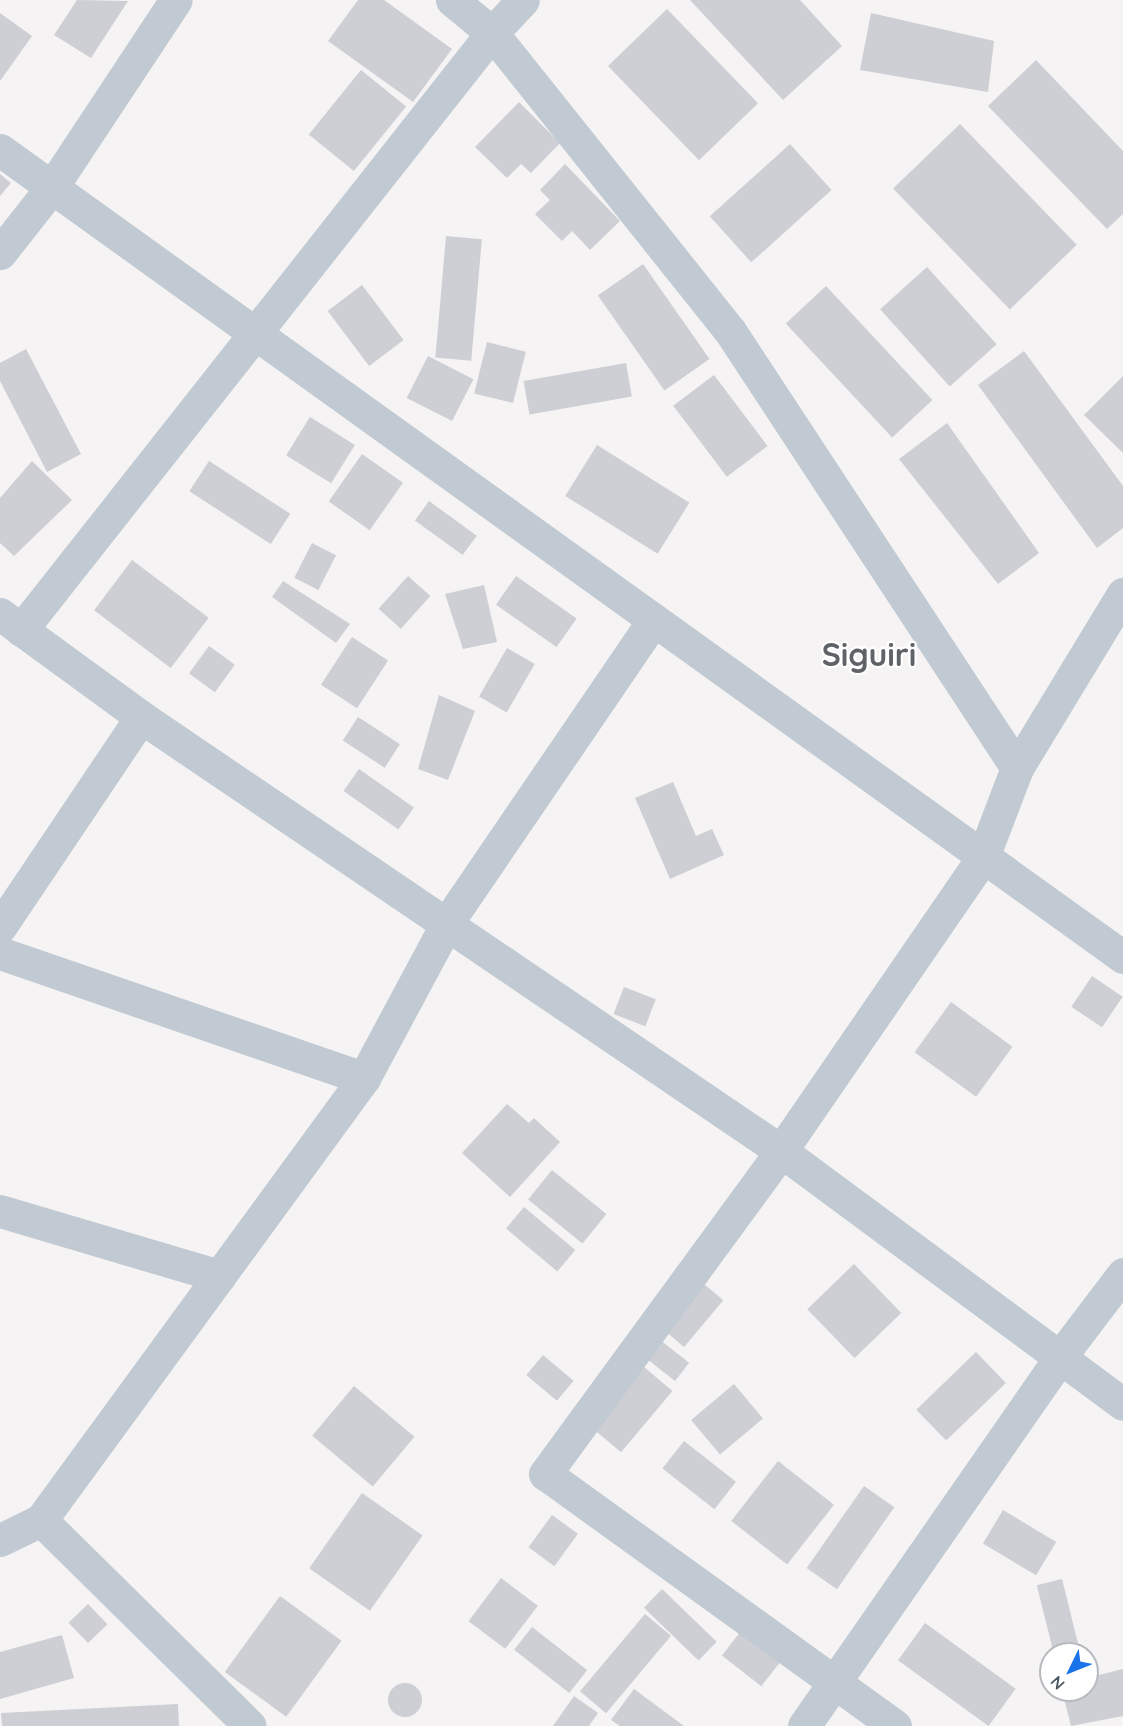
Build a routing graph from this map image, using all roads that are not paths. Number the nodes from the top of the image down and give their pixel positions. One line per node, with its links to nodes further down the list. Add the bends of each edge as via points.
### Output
1 (177, 0): 6 (street)
2 (452, 0): 4 (street)
3 (523, 0): 4 (street)
4 (492, 33): 8 (street); 13 (street, via 730,331)
5 (0, 150): 6 (street)
6 (52, 187): 7 (street); 8 (street)
7 (0, 253)
8 (255, 333): 10 (street); 11 (street)
9 (1123, 594): 13 (street)
10 (654, 620): 14 (street); 15 (street)
11 (10, 622): 12 (street)
12 (141, 717): 15 (street); 16 (street)
13 (1017, 768): 14 (street)
14 (983, 857): 18 (street); 20 (street)
15 (447, 923): 19 (street); 20 (street)
16 (0, 927)
17 (0, 953): 19 (street)
18 (1123, 957)
19 (364, 1078): 23 (street)
20 (781, 1151): 24 (street); 28 (street, via 545,1474)
21 (0, 1211): 23 (street)
22 (1123, 1274): 24 (street)
23 (220, 1275): 26 (street)
24 (1060, 1357): 25 (street); 28 (street)
25 (1123, 1404)
26 (41, 1520): 27 (street); 29 (street)
27 (0, 1540)
28 (837, 1684): 30 (street); 31 (street)
29 (250, 1726)
30 (804, 1726)
31 (895, 1726)

